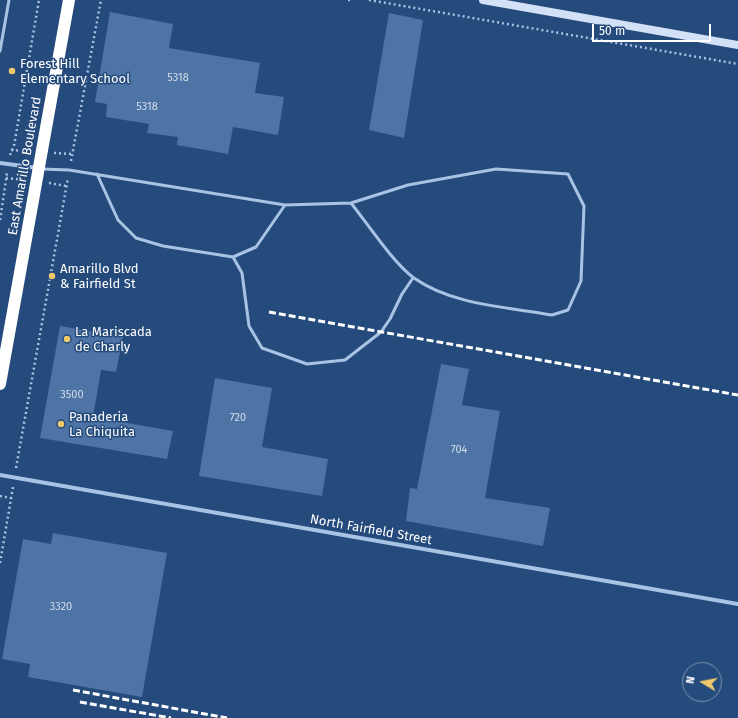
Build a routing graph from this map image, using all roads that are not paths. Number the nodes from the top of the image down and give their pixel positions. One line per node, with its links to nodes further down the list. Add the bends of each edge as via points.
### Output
1 (9, 0): 5 (lane)
2 (69, 0): 7 (highway, East Amarillo Boulevard)
3 (483, 0): 4 (main road)
4 (738, 45)
5 (0, 51)
6 (0, 163): 7 (street)
7 (38, 168): 8 (lane); 13 (highway, East Amarillo Boulevard)
8 (97, 174): 10 (lane); 11 (lane, via 118,220 136,238 163,246)
9 (351, 203): 10 (lane); 12 (lane, via 393,257); 12 (lane, via 408,185 496,169 568,174 584,206 581,281 568,310 552,315 448,297)
10 (285, 205): 11 (lane, via 256,247)
11 (233, 257): 12 (lane, via 242,273 249,326 262,348 307,364 344,360 372,340 390,319)
12 (413, 278)
13 (0, 384)
14 (0, 476): 15 (street, North Fairfield Street)
15 (738, 604)

